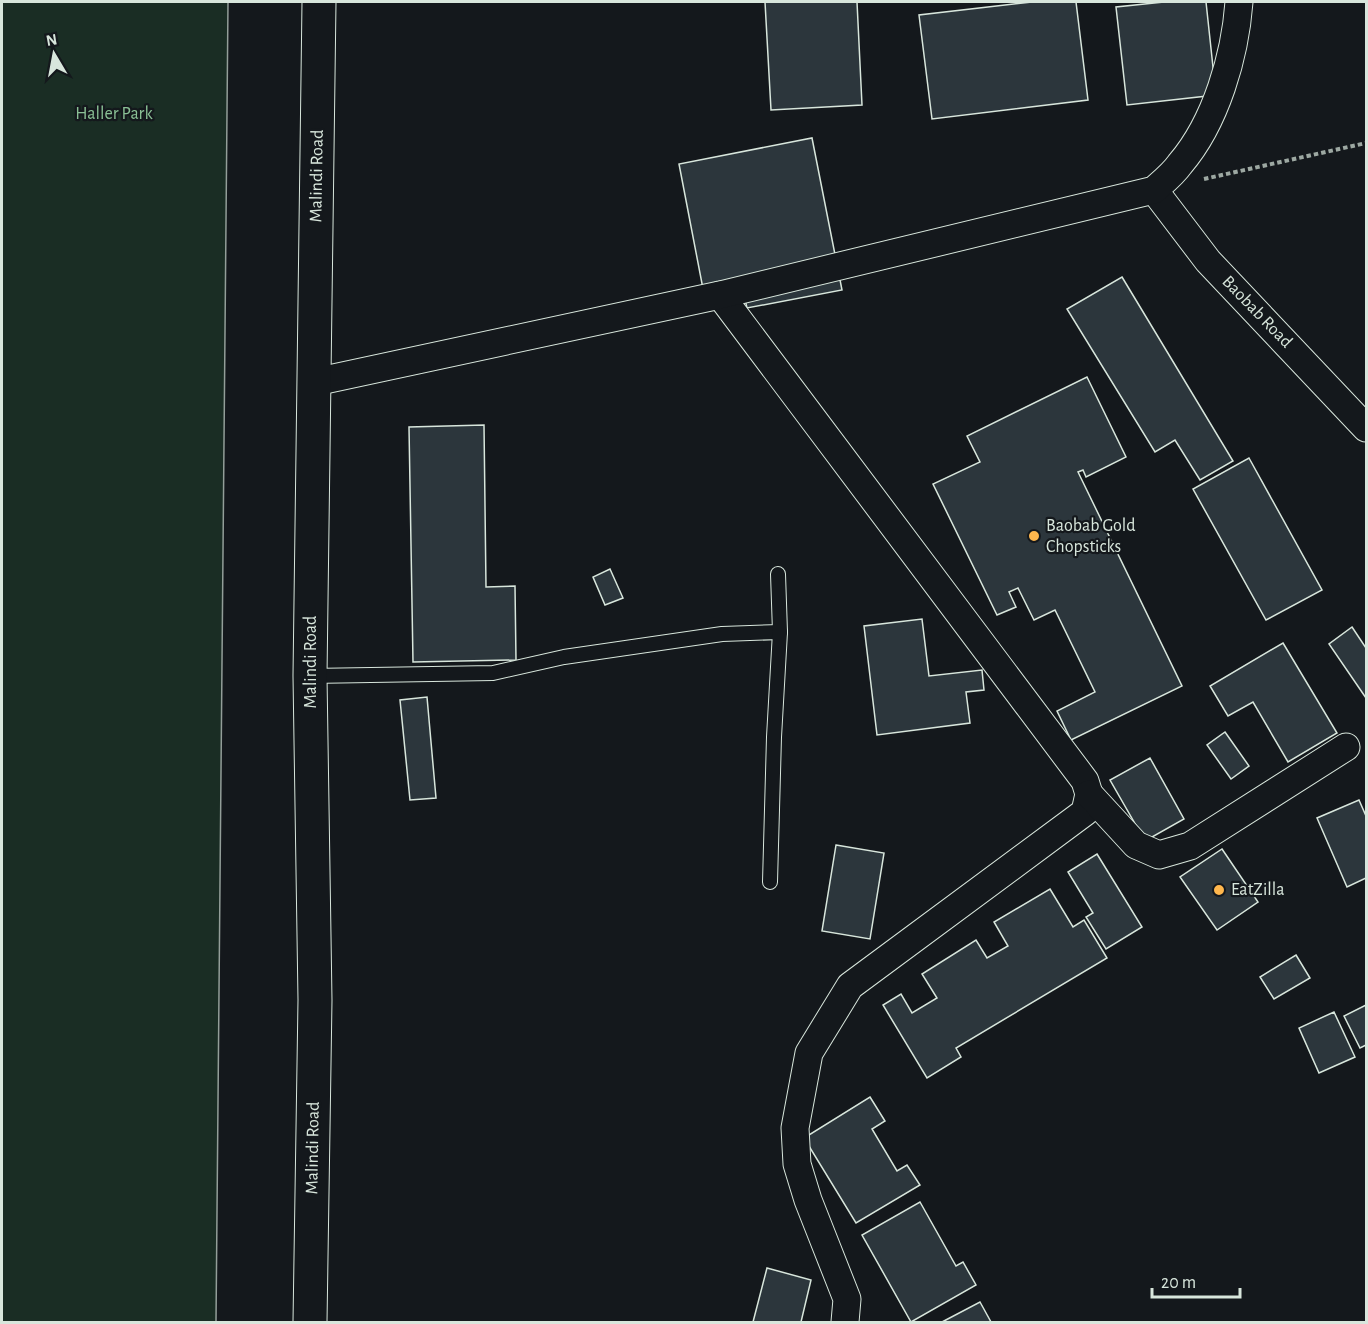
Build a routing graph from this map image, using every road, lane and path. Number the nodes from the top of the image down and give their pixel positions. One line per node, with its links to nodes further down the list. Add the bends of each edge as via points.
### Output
1 (319, 2): 6 (highway, Malindi Road)
2 (1239, 2): 4 (street, via 1230,59 1210,113 1181,164)
3 (1366, 143): 4 (path)
4 (1154, 190): 5 (street); 7 (street, Baobab Road, via 1208,261)
5 (720, 295): 6 (street); 12 (street, via 1085,781)
6 (315, 382): 10 (highway, Malindi Road)
7 (1366, 428)
8 (778, 574): 9 (lane)
9 (780, 632): 10 (lane, via 722,634 575,655 493,673); 13 (lane)
10 (310, 676): 14 (highway, Malindi Road, via 315,1000)
11 (1346, 747): 12 (street, via 1190,846 1159,855 1136,845)
12 (1089, 794): 15 (street, via 1085,812 850,986 809,1053 795,1128 797,1164 847,1299)
13 (770, 882)
14 (310, 1323)
15 (845, 1323)

